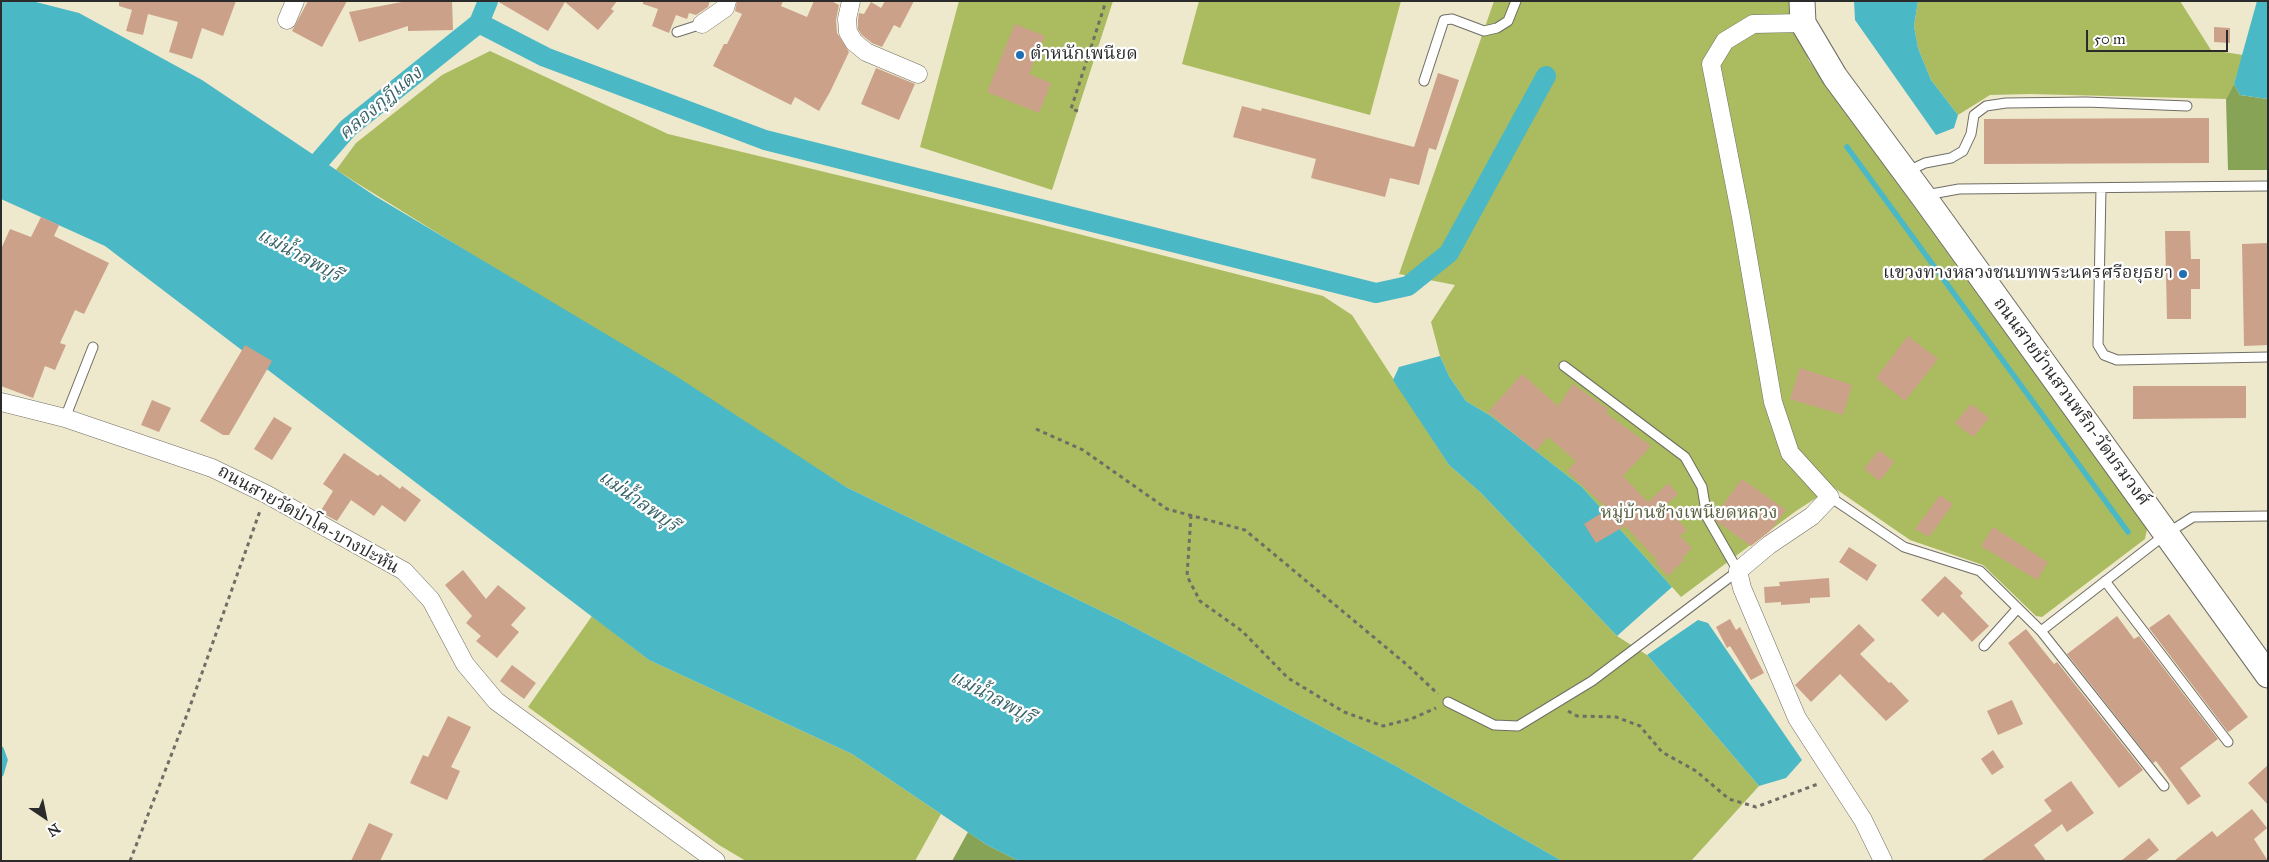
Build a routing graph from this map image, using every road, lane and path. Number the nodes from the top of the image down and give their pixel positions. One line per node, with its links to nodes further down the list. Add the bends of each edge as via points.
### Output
1 (295, 1): 7 (street)
2 (728, 1): 8 (street, via 725,8)
3 (851, 1): 10 (street, via 847,19 848,32 854,42 866,52)
4 (1106, 1): 13 (path, via 1071,109)
5 (1516, 1): 11 (lane, via 1508,21 1497,28 1484,31 1452,19 1444,20)
6 (1802, 12): 14 (street, ถนนสายบ้านสวนพริก-วัดบรมวงศ์, via 1835,77); 25 (street, via 1753,24 1725,41 1711,64 1773,402 1790,453)
7 (287, 20)
8 (702, 24): 9 (lane)
9 (677, 32)
10 (918, 74)
11 (1424, 81)
12 (2187, 106): 14 (lane, via 2086,102 1986,106 1974,115 1971,134 1963,151)
13 (1078, 111)
14 (1906, 172): 17 (street, ถนนสายบ้านสวนพริก-วัดบรมวงศ์)
15 (2268, 186): 16 (lane)
16 (2101, 188): 17 (lane, via 1959,189); 19 (lane, via 2098,345 2104,355 2117,360)
17 (1923, 196): 28 (street, ถนนสายบ้านสวนพริก-วัดบรมวงศ์)
18 (93, 347): 22 (lane)
19 (2268, 357)
20 (1564, 366): 29 (lane, via 1685,457 1702,487 1707,517)
21 (1, 402): 22 (street, ถนนสายวัดป่าโค-บางปะหัน)
22 (65, 418): 24 (street, ถนนสายวัดป่าโค-บางปะหัน, via 212,468)
23 (1036, 428): 26 (path, via 1083,450 1167,509)
24 (266, 494): 40 (path, via 188,712); 41 (street, ถนนสายวัดป่าโค-บางปะหัน, via 404,571 431,600 464,664 496,702)
25 (1830, 497): 29 (street, via 1812,516); 31 (lane, via 1904,547 1980,571)
26 (1191, 515): 35 (path, via 1245,530); 35 (path, via 1186,576 1200,601 1242,631 1288,678 1344,712 1383,726 1411,719)
27 (2268, 516): 28 (lane, via 2193,517)
28 (2166, 534): 30 (lane); 34 (street, ถนนสายบ้านสวนพริก-วัดบรมวงศ์)
29 (1738, 571): 36 (lane, via 1592,681); 38 (street, via 1742,588 1797,718)
30 (2105, 581): 32 (lane); 37 (lane)
31 (2018, 608): 32 (lane); 33 (lane)
32 (2041, 630): 39 (lane)
33 (1984, 646)
34 (2268, 676)
35 (1448, 702): 36 (lane, via 1494,725 1518,726)
36 (1554, 704): 38 (path, via 1577,716 1616,717 1640,726 1662,752 1696,771 1728,799 1756,807)
37 (2228, 742)
38 (1835, 777): 42 (street, via 1863,820)
39 (2164, 786)
40 (130, 861)
41 (716, 861)
42 (1883, 861)

